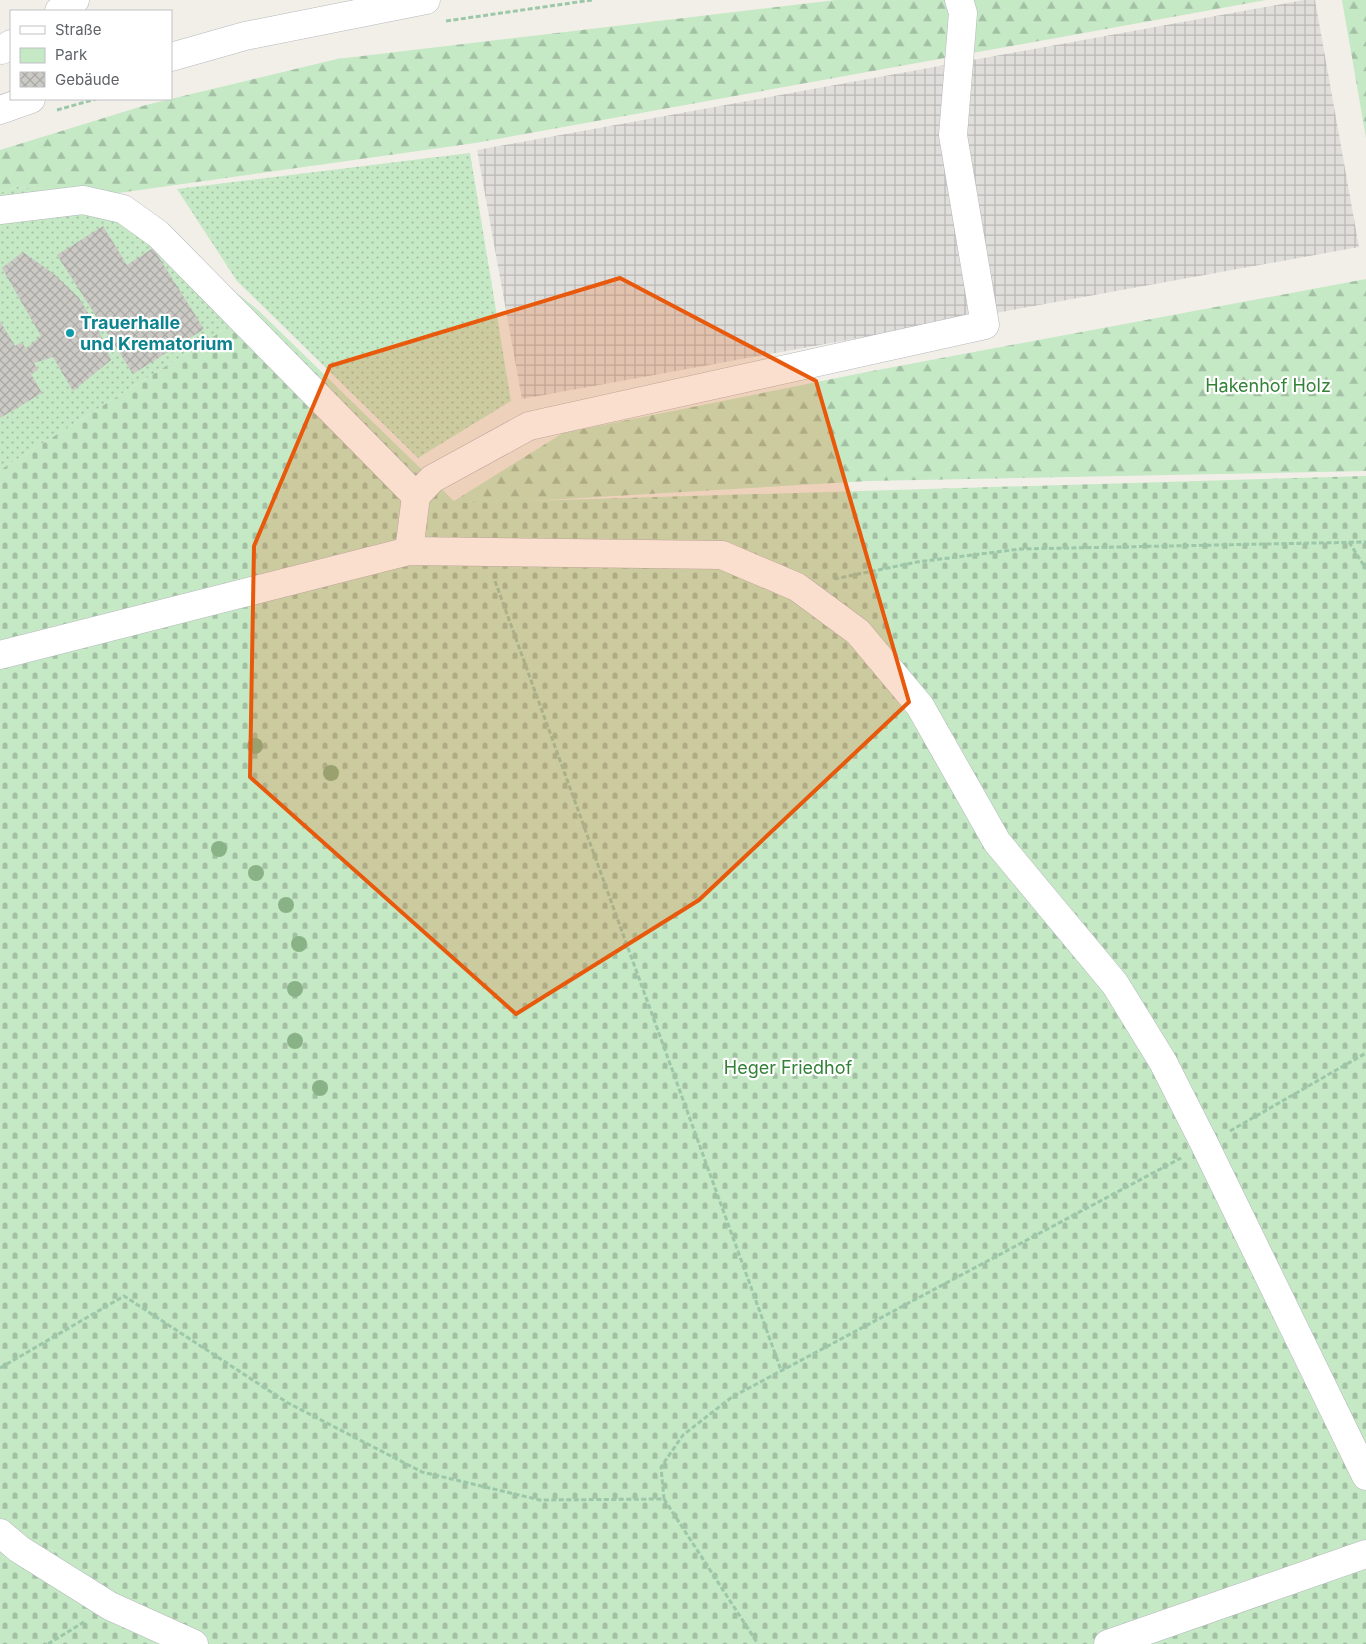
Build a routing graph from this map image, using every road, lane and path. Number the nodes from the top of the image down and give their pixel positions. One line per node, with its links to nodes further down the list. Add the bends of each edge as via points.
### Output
1 (75, 0): 4 (street)
2 (426, 0): 5 (street, via 245,36)
3 (959, 0): 9 (street, via 963,13 953,135 985,325 529,426 432,479)
4 (60, 10)
5 (172, 57)
6 (28, 100): 7 (street)
7 (0, 110)
8 (0, 210): 9 (street, via 83,200 122,209 130,214 158,234)
9 (416, 496): 12 (street)
10 (1349, 542): 11 (path); 14 (path); 15 (path, via 1020,549 917,562)
11 (1366, 542)
12 (409, 552): 13 (street); 16 (street)
13 (484, 552): 15 (street, via 722,556); 20 (path)
14 (1366, 568)
15 (798, 586): 18 (street, via 858,632 920,706 997,842 1115,984 1163,1062)
16 (0, 656)
17 (1366, 1053): 18 (path)
18 (1205, 1145): 20 (path); 21 (street)
19 (0, 1368): 22 (path, via 124,1296 288,1403 422,1472 540,1500)
20 (781, 1370): 22 (path, via 732,1397 683,1435 661,1468)
21 (1366, 1476)
22 (664, 1499): 28 (path)
23 (0, 1533): 25 (street, via 18,1548)
24 (1366, 1554): 29 (street)
25 (110, 1606): 26 (path); 27 (street)
26 (48, 1644)
27 (194, 1644)
28 (758, 1644)
29 (1108, 1644)

